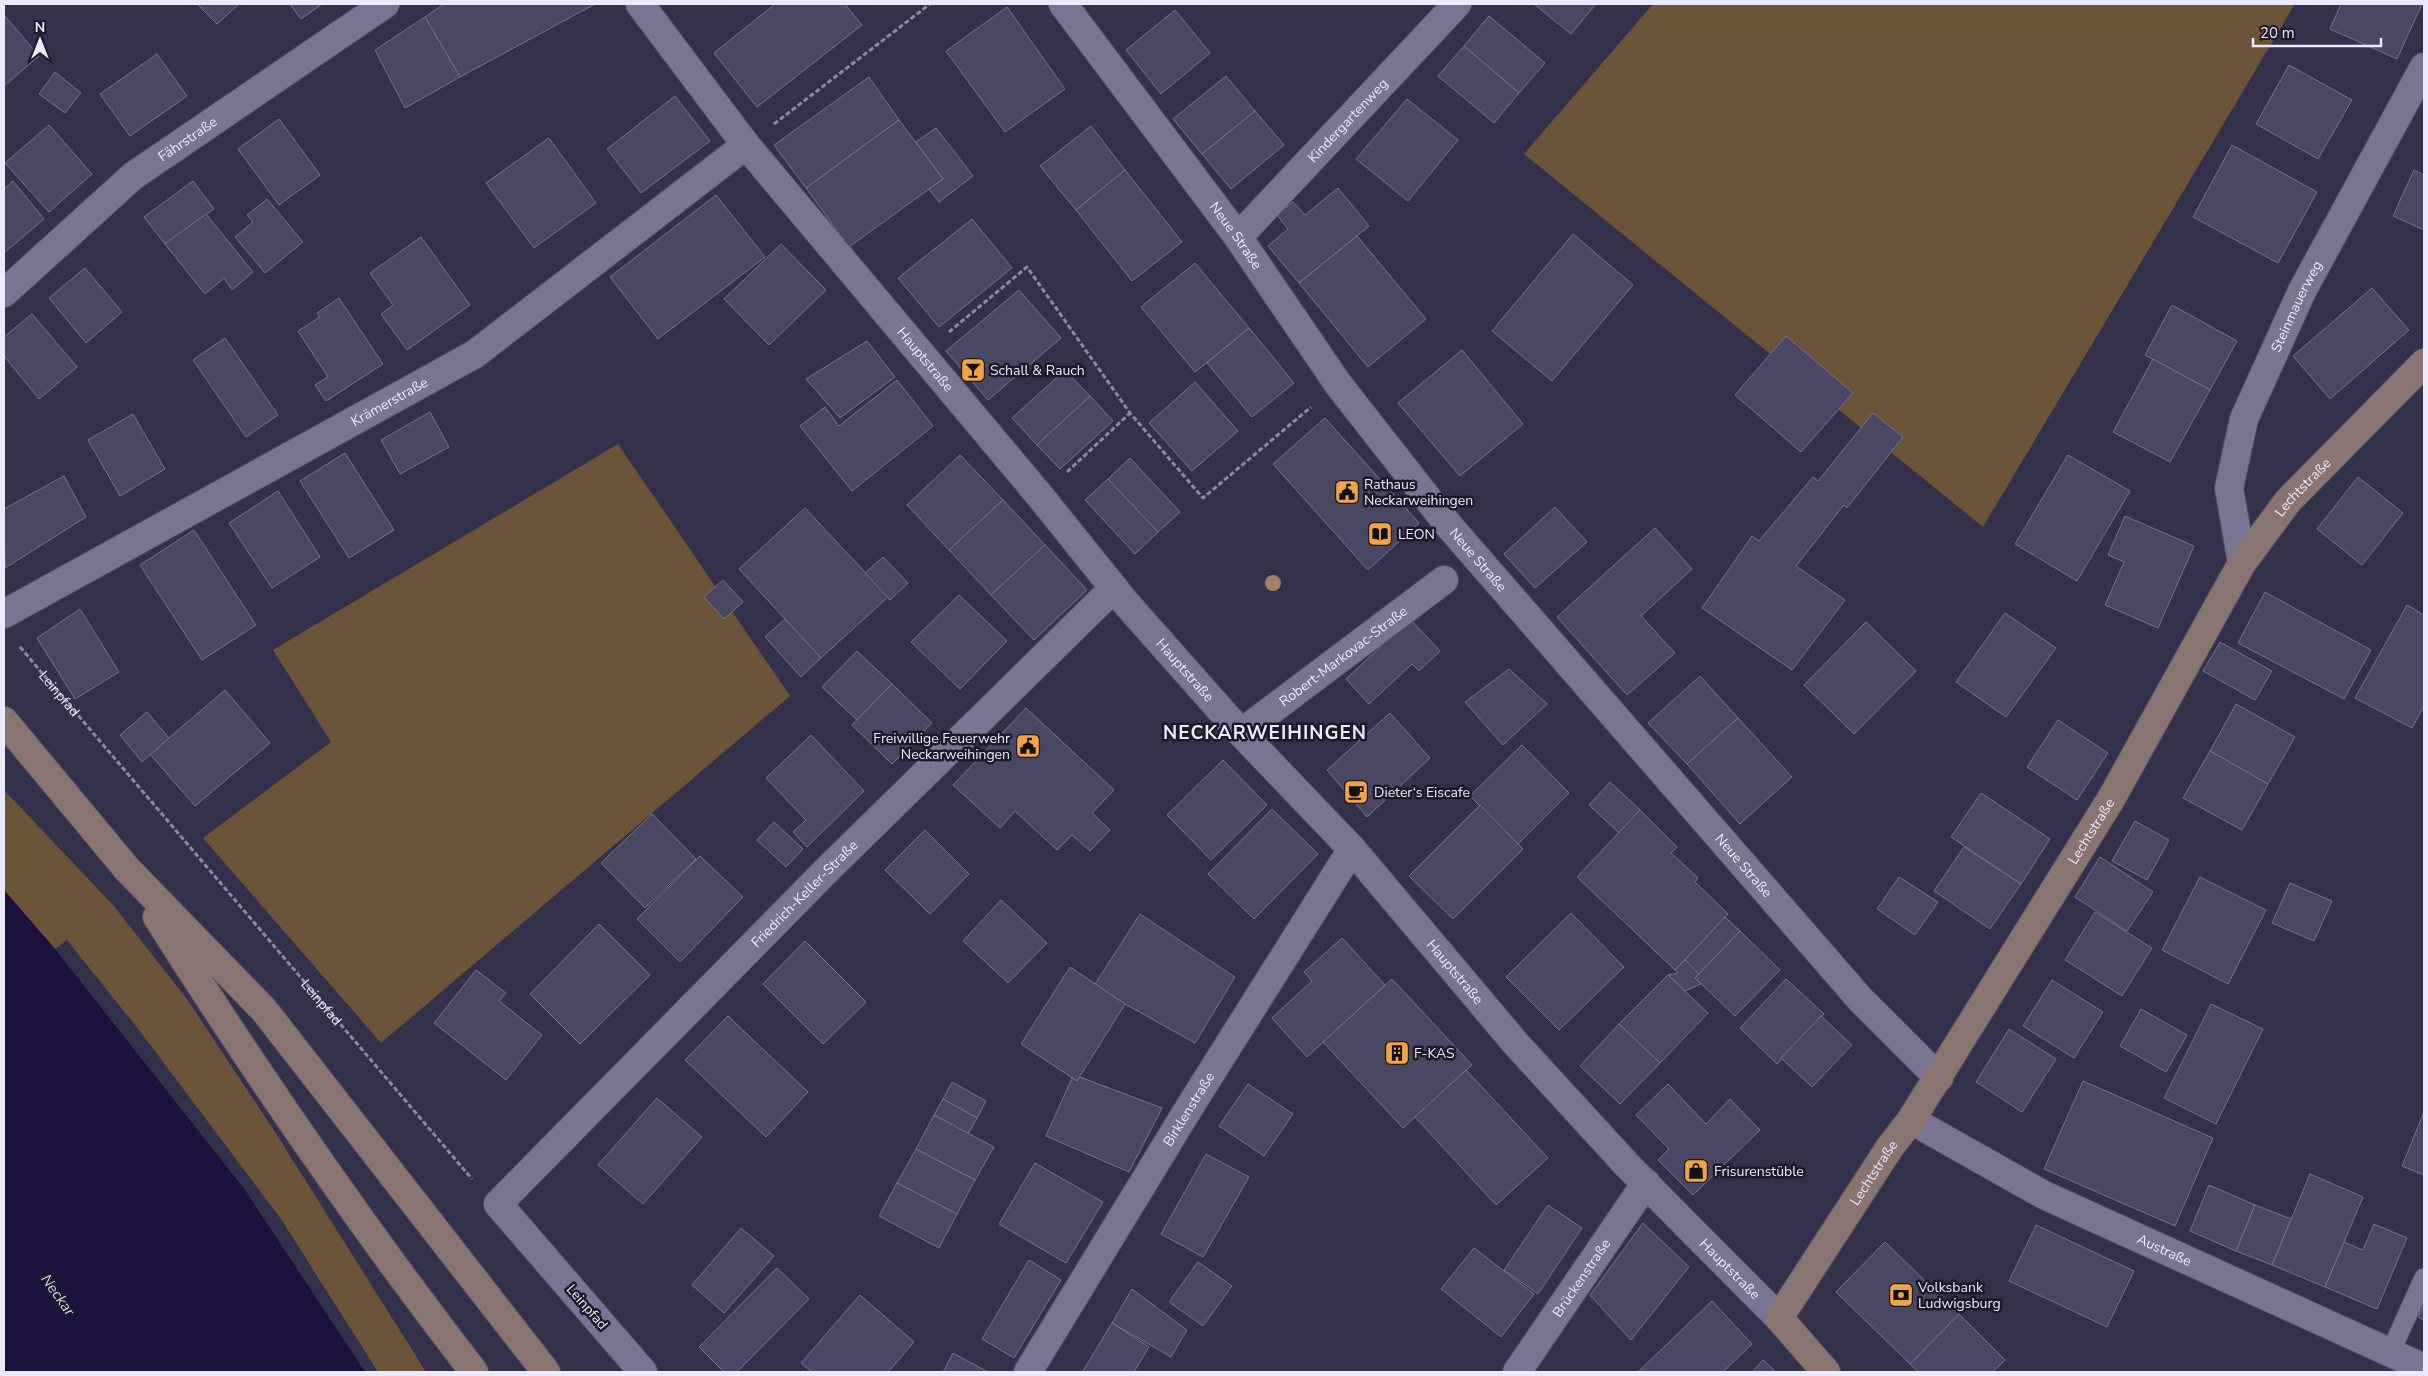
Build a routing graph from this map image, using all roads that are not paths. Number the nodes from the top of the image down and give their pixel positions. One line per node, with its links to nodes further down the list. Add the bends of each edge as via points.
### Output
1 (384, 4): 8 (street, Fährstraße, via 133,176)
2 (640, 4): 6 (street, Hauptstraße)
3 (1064, 4): 7 (street, Neue Straße)
4 (1457, 4): 7 (street, Kindergartenweg)
5 (2424, 67): 10 (street, Steinmauerweg, via 2302,291 2244,419 2229,488)
6 (746, 145): 12 (street, Hauptstraße); 13 (street, Krämerstraße, via 475,354)
7 (1238, 237): 18 (street, Neue Straße, via 1338,384 1496,582 1860,999)
8 (4, 293)
9 (2424, 362): 10 (main road, Lechtstraße, via 2288,500)
10 (2242, 563): 18 (main road, Lechtstraße, via 2111,799)
11 (1444, 580): 15 (street, Robert-Markovac-Straße)
12 (1114, 588): 15 (street, Hauptstraße); 21 (street, Friedrich-Keller-Straße, via 819,878)
13 (4, 614)
14 (4, 721): 17 (main road)
15 (1241, 733): 16 (street, Hauptstraße)
16 (1352, 849): 20 (street, Hauptstraße, via 1517,1045); 29 (street, Birklenstraße)
17 (126, 869): 26 (main road, via 230,1032 316,1158); 27 (main road, via 264,1010)
18 (1938, 1078): 19 (main road, Lechtstraße)
19 (1912, 1120): 23 (main road, Lechtstraße, via 1890,1147); 24 (street, Austraße, via 2044,1195)
20 (1646, 1183): 23 (street, Hauptstraße); 30 (street, Brückenstraße)
21 (498, 1204): 28 (street, Leinpfad)
22 (2424, 1278): 24 (lane)
23 (1778, 1318): 31 (main road, Hauptstraße)
24 (2390, 1353): 25 (street, Austraße)
25 (2424, 1368)
26 (474, 1372)
27 (546, 1372)
28 (643, 1372)
29 (1028, 1372)
30 (1517, 1372)
31 (1826, 1372)

